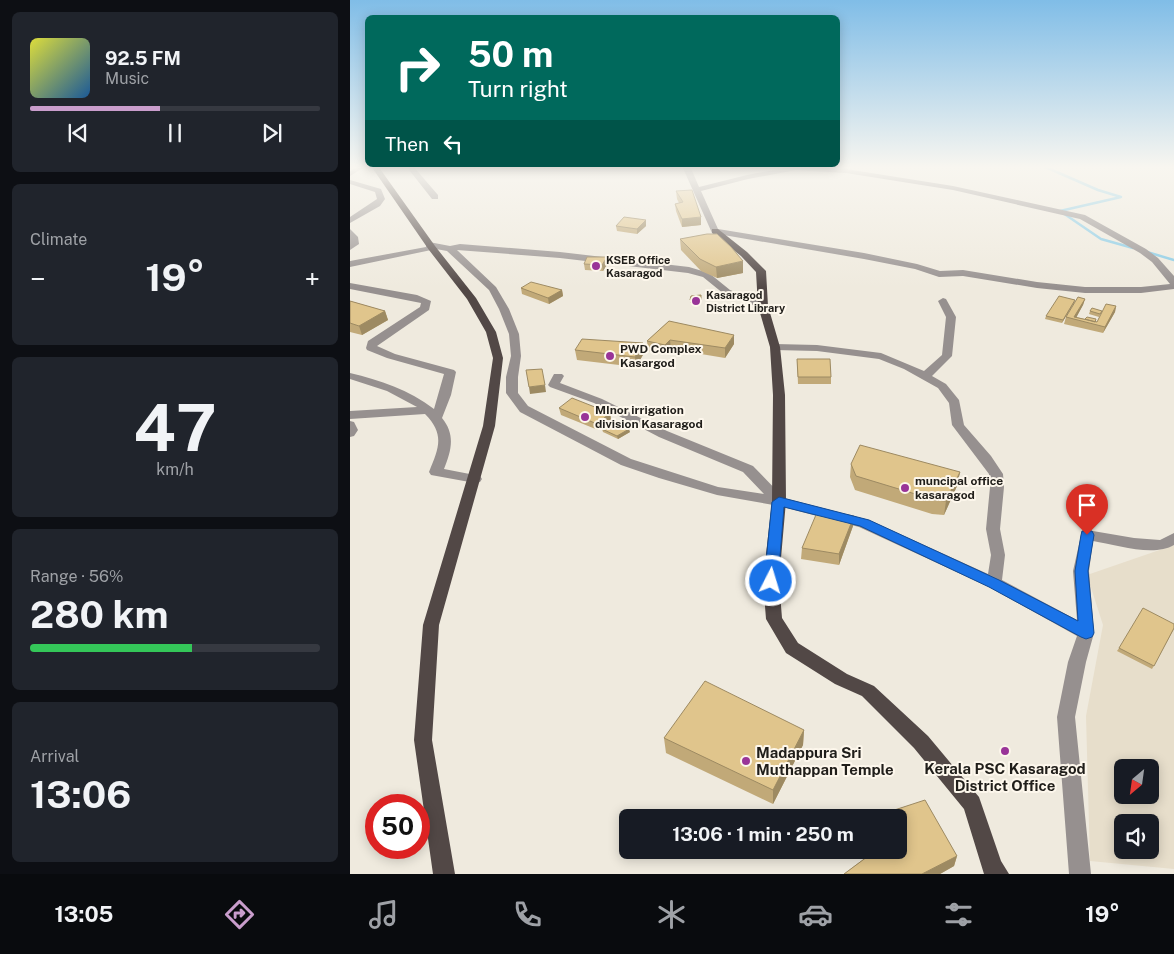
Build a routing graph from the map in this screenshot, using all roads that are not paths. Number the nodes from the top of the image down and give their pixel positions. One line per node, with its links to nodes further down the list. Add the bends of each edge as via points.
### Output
1 (373, 207): 5 (street)
2 (403, 207): 8 (main road)
3 (705, 207): 6 (street)
4 (1033, 207): 12 (street, via 1082,217 1143,251)
5 (350, 222)
6 (715, 231): 14 (street, via 864,256 939,274 963,273 1085,290); 16 (main road, via 761,271)
7 (350, 232): 9 (street, via 355,244)
8 (431, 246): 10 (street); 11 (street); 25 (main road, via 471,298 490,332 498,358 489,426)
9 (350, 247)
10 (450, 248): 16 (street, via 560,254 689,270 706,275 728,292); 26 (street, via 493,290 504,309 514,334 516,356 512,393 524,409 626,462 717,491)
11 (350, 264)
12 (1174, 282)
13 (350, 286): 21 (street, via 426,301 424,308 372,344 371,348 450,372 446,395)
14 (1174, 286)
15 (944, 301): 20 (street, via 950,317 947,356)
16 (763, 306): 17 (main road)
17 (775, 347): 20 (street, via 881,356); 26 (main road, via 779,395)
18 (350, 376): 21 (street, via 414,400)
19 (558, 376): 26 (street, via 554,385 598,401 663,434 748,469)
20 (925, 376): 28 (street, via 942,386 954,403 958,425 996,474 994,529 998,555)
21 (431, 414): 22 (street); 25 (street, via 445,436 436,472)
22 (350, 415)
23 (350, 425): 24 (street)
24 (350, 433)
25 (475, 479): 30 (main road, via 431,625 423,740)
26 (779, 502): 28 (street, via 864,523); 31 (main road, via 771,581 774,619 792,648 841,679 868,691 921,742 972,804 992,867)
27 (1174, 538): 29 (street, via 1162,545 1087,535 1082,571)
28 (994, 584): 29 (street)
29 (1086, 633): 32 (street, via 1066,717)
30 (444, 874)
31 (998, 874)
32 (1080, 874)

